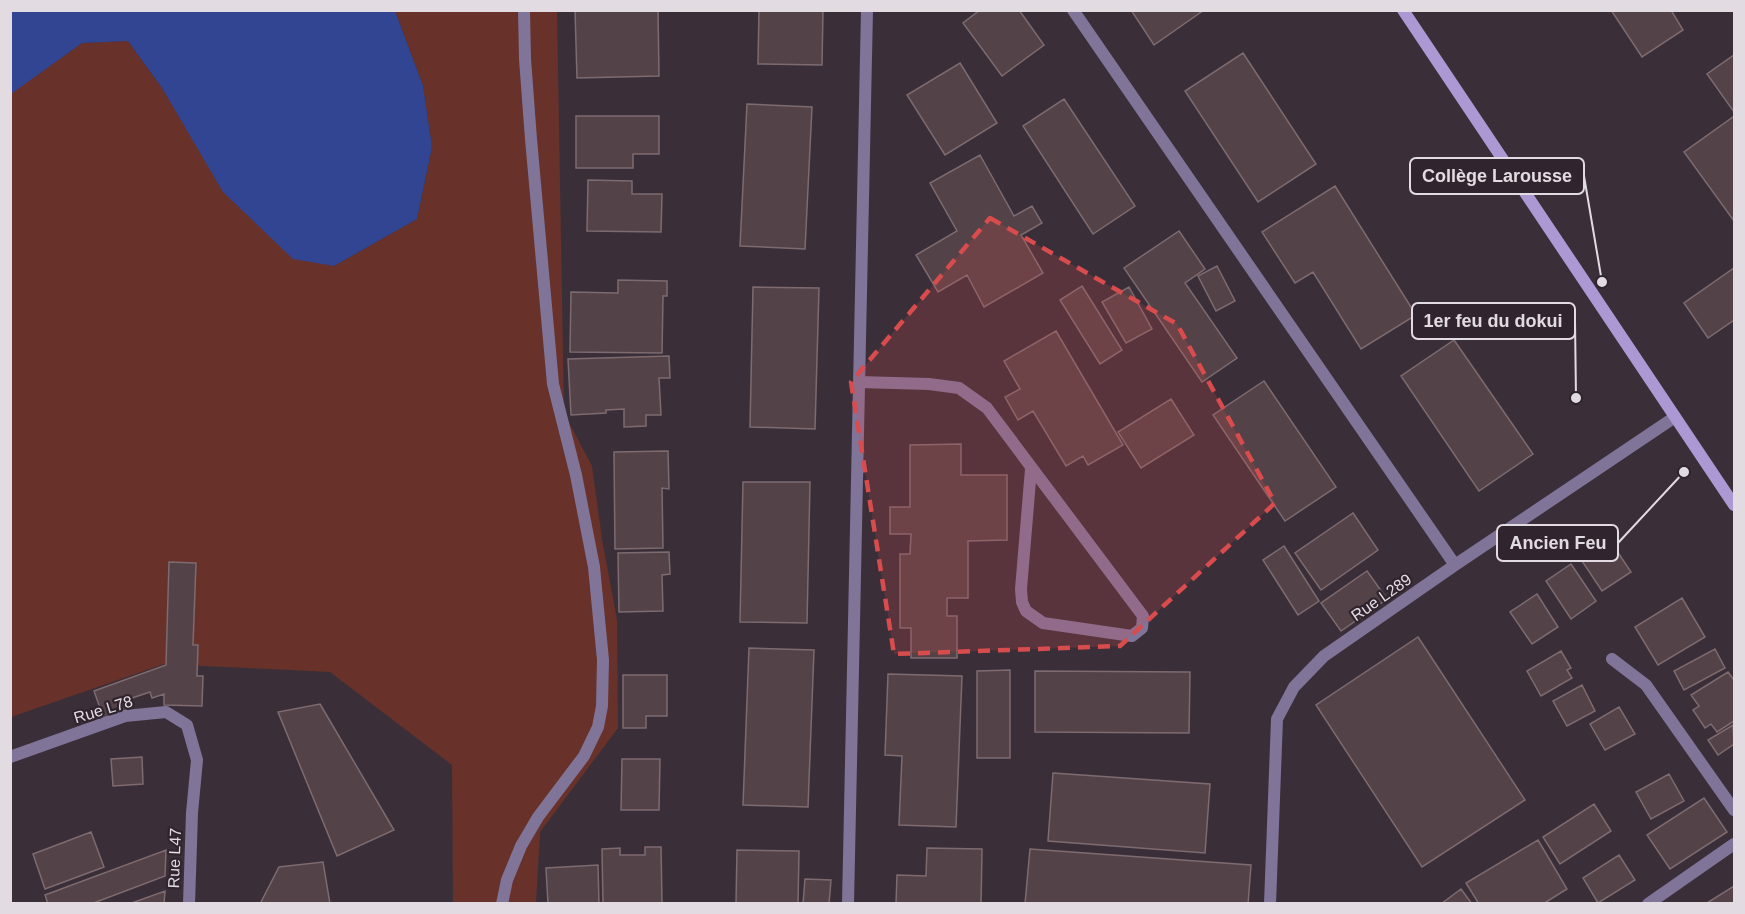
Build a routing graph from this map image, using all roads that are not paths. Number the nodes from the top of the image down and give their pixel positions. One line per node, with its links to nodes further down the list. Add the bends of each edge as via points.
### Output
1 (524, 10): 16 (street, via 553,384 594,567 603,660 602,706 598,728 584,756 520,846)
2 (867, 10): 5 (street)
3 (1073, 10): 9 (street)
4 (1403, 10): 6 (main road)
5 (860, 382): 7 (street, via 959,388 987,408); 17 (street)
6 (1675, 417): 8 (main road); 9 (street, Rue L289)
7 (1031, 469): 7 (street, via 1021,589 1026,611 1042,623 1132,636 1142,628 1143,615)
8 (1734, 505)
9 (1455, 565): 18 (street, Rue L289, via 1324,656 1294,687 1277,719)
10 (1612, 659): 12 (street, via 1646,685)
11 (10, 757): 13 (street, Rue L78, via 125,716 166,712 187,725 197,760)
12 (1734, 810)
13 (192, 813): 15 (street, Rue L47)
14 (1734, 844): 19 (street)
15 (189, 903)
16 (502, 903)
17 (848, 903)
18 (1270, 903)
19 (1648, 903)

